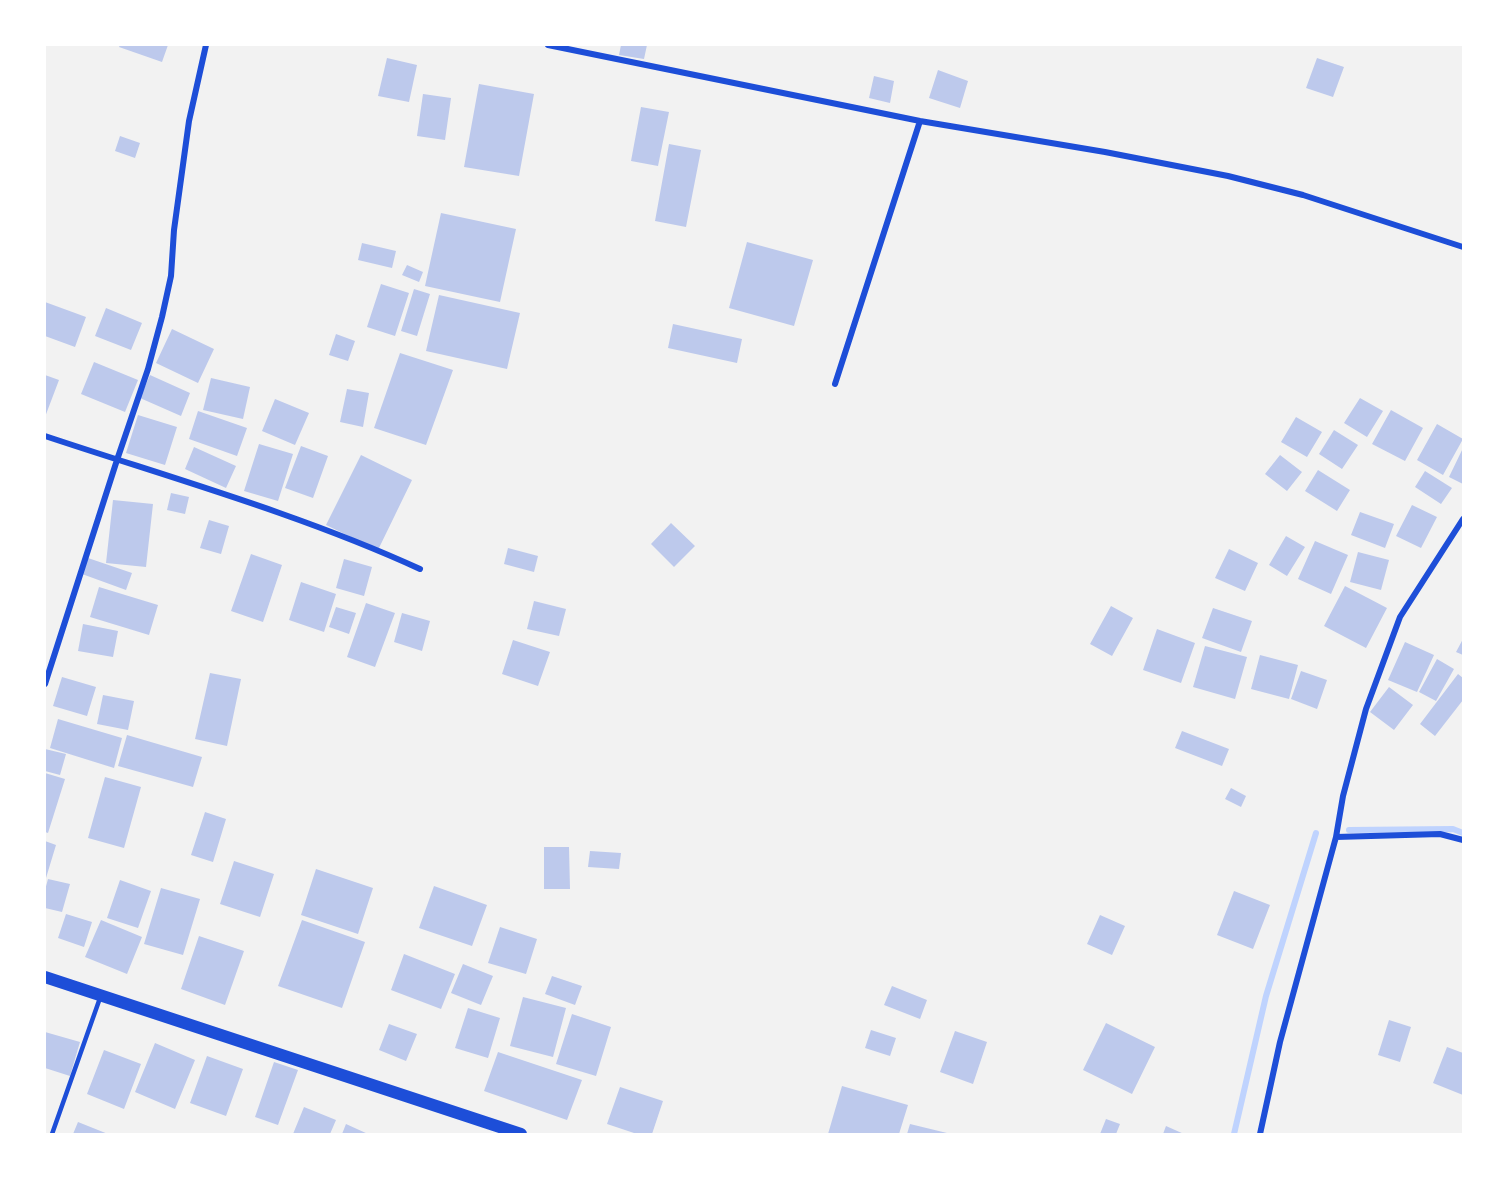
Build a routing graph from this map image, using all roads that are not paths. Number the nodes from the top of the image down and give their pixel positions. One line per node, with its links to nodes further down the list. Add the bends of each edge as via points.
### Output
1 (206, 45): 8 (street, via 189,121 171,276 148,369)
2 (548, 45): 3 (street)
3 (574, 48): 4 (street)
4 (920, 121): 5 (street, via 1228,176 1303,195); 6 (street)
5 (1463, 247)
6 (835, 384)
7 (45, 436): 8 (street)
8 (117, 460): 10 (street, via 273,511); 11 (street)
9 (1463, 519): 12 (street, via 1400,616 1365,709)
10 (420, 569)
11 (45, 684)
12 (1336, 837): 13 (street, via 1440,834); 18 (street, via 1289,1006)
13 (1463, 840)
14 (45, 977): 15 (main road)
15 (101, 995): 16 (main road); 17 (lane)
16 (512, 1133)
17 (52, 1134)
18 (1260, 1134)

